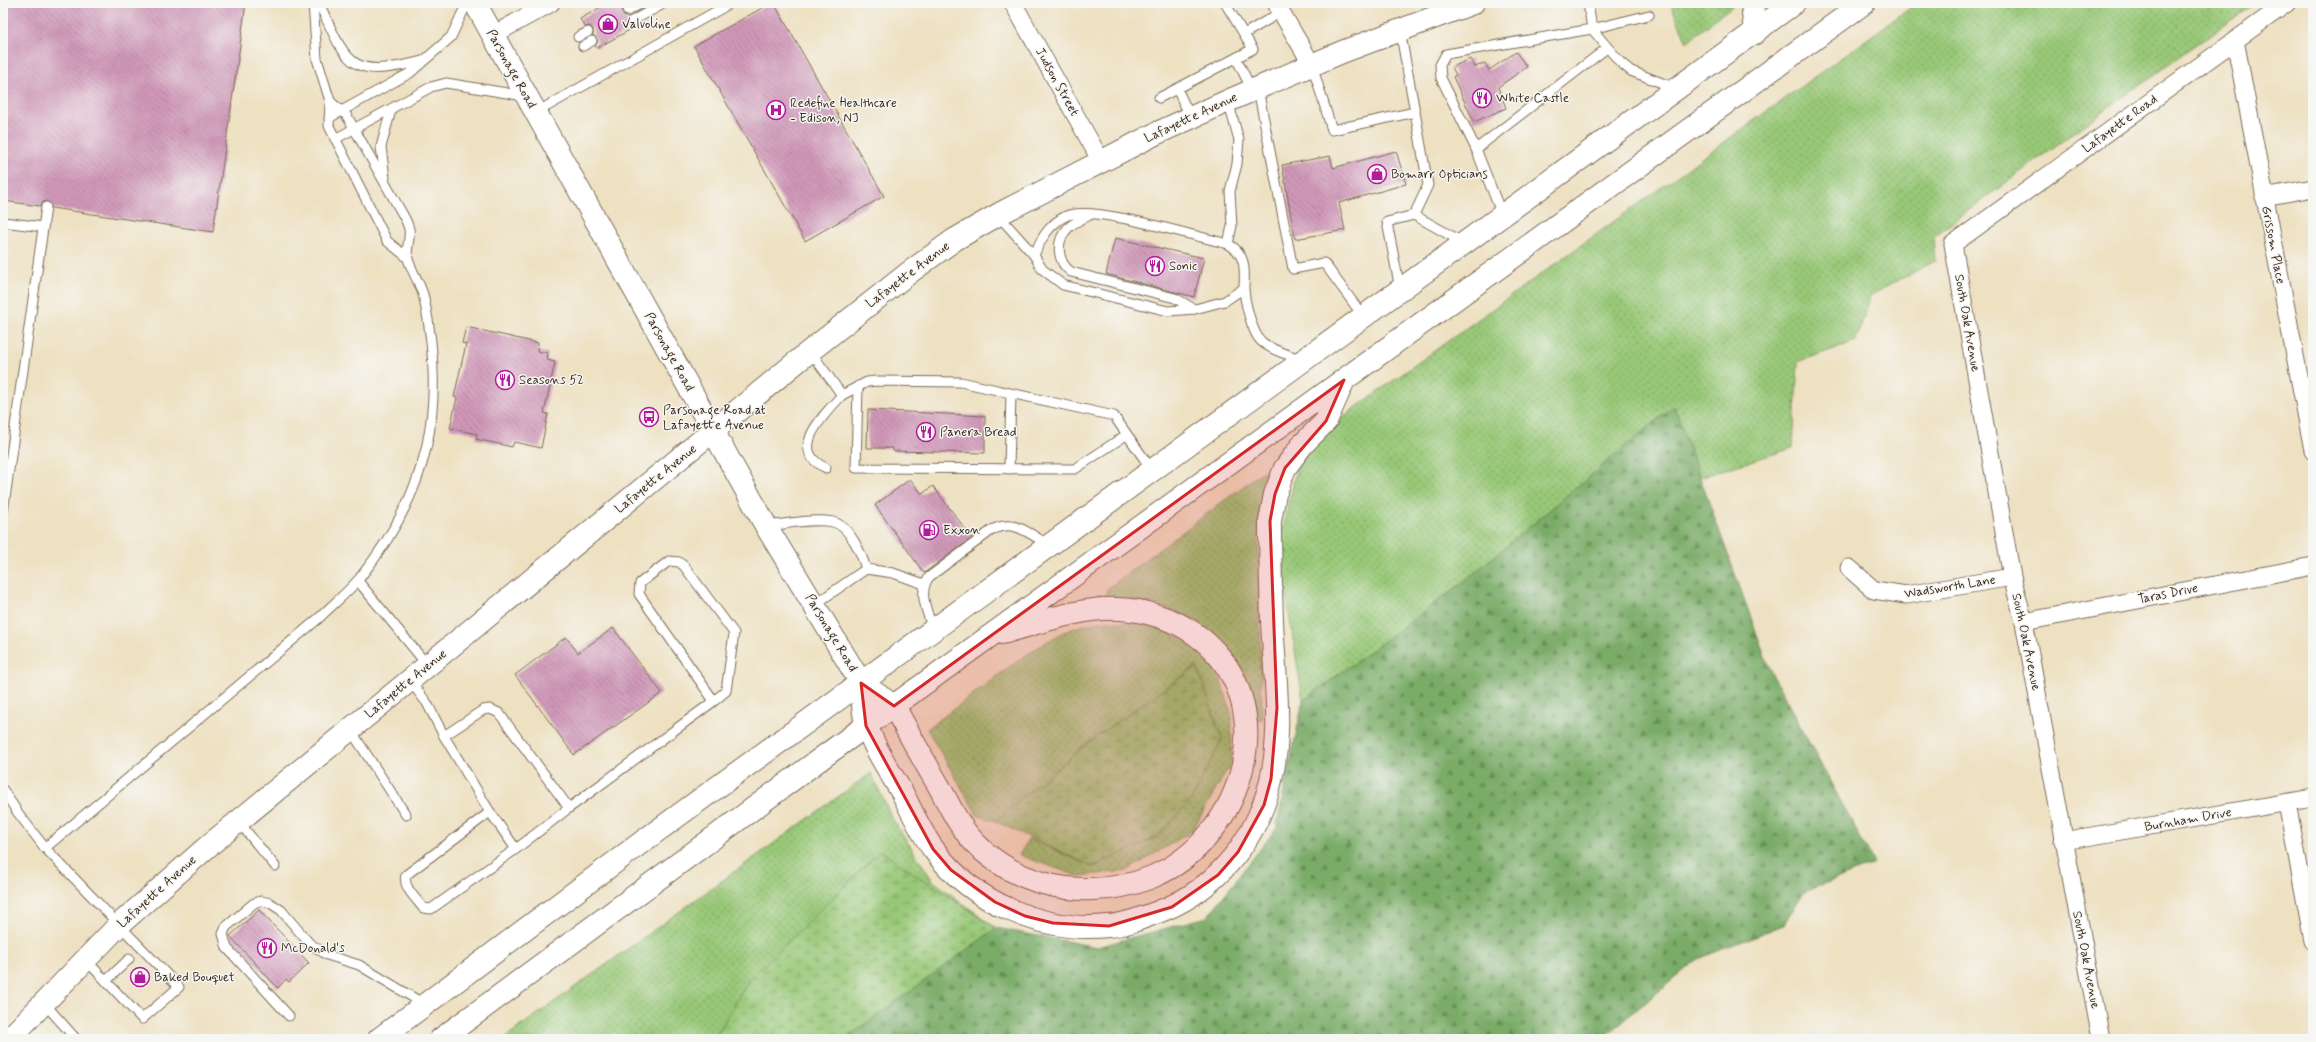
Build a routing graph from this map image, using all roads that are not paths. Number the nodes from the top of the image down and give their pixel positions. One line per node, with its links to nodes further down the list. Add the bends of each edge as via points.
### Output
1 (313, 3): 39 (lane, via 317,59)
2 (319, 3): 33 (lane, via 341,50 356,65 376,70)
3 (467, 3): 33 (lane, via 451,38)
4 (475, 3): 26 (main road, Parsonage Road)
5 (551, 3): 26 (street)
6 (642, 3): 18 (lane)
7 (665, 3): 20 (lane)
8 (731, 3): 41 (lane)
9 (1013, 3): 50 (street, Judson Street)
10 (1225, 3): 25 (lane)
11 (1473, 3): 22 (main road, Lafayette Avenue)
12 (1588, 3): 21 (lane)
13 (1752, 3): 24 (main road)
14 (1794, 3): 24 (main road)
15 (1864, 3): 72 (main road)
16 (2287, 3): 28 (street, Lafayette Road)
17 (1279, 7): 25 (lane); 34 (street)
18 (626, 11)
19 (1649, 15): 21 (lane)
20 (632, 20)
21 (1592, 29): 31 (lane); 49 (lane, via 1446,54 1440,65 1441,78)
22 (1400, 30): 34 (main road, Lafayette Avenue); 44 (lane)
23 (588, 32): 27 (lane)
24 (1755, 33): 37 (main road)
25 (1244, 34): 32 (lane, via 1253,49)
26 (493, 35): 41 (main road, Parsonage Road)
27 (578, 37)
28 (2235, 40): 53 (street, Grissom Place); 63 (street, Lafayette Road)
29 (592, 41): 30 (lane)
30 (583, 46)
31 (1607, 48): 37 (lane, via 1631,71); 49 (lane)
32 (1236, 58): 35 (lane); 36 (lane)
33 (423, 61): 43 (lane, via 410,73)
34 (1312, 65): 36 (main road, Lafayette Avenue); 44 (lane, via 1332,130)
35 (1176, 88): 38 (lane); 46 (lane)
36 (1255, 89): 40 (main road, Lafayette Avenue); 69 (lane, via 1293,269 1324,263)
37 (1678, 89): 58 (main road)
38 (1159, 98)
39 (330, 101): 43 (lane); 45 (lane)
40 (1228, 101): 46 (main road, Lafayette Avenue); 62 (lane, via 1239,140 1237,164 1230,191 1232,226)
41 (531, 105): 42 (lane, via 446,83 431,87); 76 (main road, Parsonage Road)
42 (391, 110): 47 (lane); 51 (lane, via 381,147)
43 (342, 111): 45 (lane); 47 (lane)
44 (1415, 112): 57 (lane, via 1428,185)
45 (329, 118): 48 (lane, via 329,126)
46 (1191, 118): 50 (main road, Lafayette Avenue)
47 (354, 129): 48 (lane); 51 (lane)
48 (335, 139): 65 (lane, via 387,241)
49 (1476, 149): 58 (lane)
50 (1101, 162): 56 (main road, Lafayette Avenue)
51 (387, 185): 65 (lane, via 409,230)
52 (2313, 188): 53 (street)
53 (2264, 197): 78 (street, Grissom Place)
54 (46, 207): 60 (lane)
55 (1093, 214): 62 (lane); 64 (lane, via 1079,213 1066,216 1057,222 1042,235); 68 (lane, via 1075,222 1062,237 1059,253 1066,268 1071,272 1175,298)
56 (998, 215): 64 (lane); 70 (main road, Lafayette Avenue, via 954,240 916,267)
57 (1414, 215): 61 (lane); 67 (lane, via 1387,222)
58 (1503, 216): 61 (main road)
59 (3, 222): 60 (lane)
60 (43, 228): 82 (lane)
61 (1465, 243): 67 (main road)
62 (1228, 244): 66 (lane, via 1238,251 1243,259)
63 (1954, 244): 88 (street, South Oak Avenue)
64 (1034, 255): 68 (lane, via 1042,269 1063,285 1168,311)
65 (407, 257): 89 (lane, via 424,297 433,362 434,398 431,422 425,457 397,527)
66 (1244, 288): 68 (lane, via 1225,301); 71 (lane, via 1255,334 1262,342 1273,348)
67 (1400, 292): 69 (main road)
68 (1195, 309)
69 (1364, 317): 71 (main road)
70 (810, 351): 75 (lane); 76 (main road, Lafayette Avenue)
71 (1304, 360): 81 (main road)
72 (1344, 380): 94 (main road); 100 (main road, via 1326,421 1303,444 1285,468 1275,494 1270,521 1277,708 1276,752 1271,779 1261,811 1238,852 1218,874 1197,890 1172,907 1143,918 1109,926 1081,927 1053,923 1025,916 995,902 973,889 951,870 933,849)
73 (858, 386): 74 (lane, via 876,381 949,382 983,386); 75 (lane); 80 (lane, via 856,468)
74 (1011, 394): 77 (lane, via 1114,416); 80 (lane)
75 (842, 395): 79 (lane, via 814,427 810,436 810,454 816,462)
76 (713, 432): 83 (main road, Parsonage Road); 95 (main road, Lafayette Avenue)
77 (1126, 435): 80 (lane, via 1075,469); 81 (lane)
78 (2313, 450)
79 (826, 468)
80 (1008, 469)
81 (1152, 470): 84 (main road)
82 (3, 512)
83 (766, 526): 87 (lane, via 834,522 844,528 862,556); 91 (main road, Parsonage Road)
84 (1050, 545): 90 (lane, via 1013,525 1002,524 929,577); 93 (main road)
85 (2313, 566): 92 (street, Taras Drive)
86 (1849, 568): 88 (street, Wadsworth Lane, via 1874,590 1906,595)
87 (866, 569): 90 (lane, via 893,573); 91 (lane)
88 (2012, 577): 92 (street, South Oak Avenue)
89 (358, 581): 95 (lane); 111 (lane, via 319,618)
90 (924, 584): 93 (lane, via 922,593)
91 (814, 605): 97 (main road, Parsonage Road)
92 (2024, 622): 110 (street, South Oak Avenue)
93 (933, 630): 97 (main road)
94 (992, 636): 99 (main road); 99 (main road, via 1082,612 1119,608 1169,620 1187,628 1202,639 1216,652 1236,682 1245,713 1247,737 1245,759 1238,782 1227,808 1212,830 1171,866 1152,877 1122,886 1094,890 1066,889 1035,881 994,859 974,842 959,822)
95 (428, 666): 96 (main road, Lafayette Avenue)
96 (410, 681): 101 (main road, Lafayette Avenue); 102 (lane, via 427,703)
97 (861, 683): 99 (main road, Parsonage Road); 100 (main road); 120 (main road)
98 (714, 701): 98 (lane, via 639,594 640,583 669,562 679,562 684,566 734,633 726,692); 106 (lane)
99 (894, 706): 100 (main road)
100 (866, 726): 125 (main road)
101 (350, 729): 108 (lane); 109 (main road, Lafayette Avenue)
102 (444, 736): 106 (lane, via 483,710 490,709 499,713); 107 (lane)
103 (3, 790): 111 (lane)
104 (2313, 798): 105 (street, Burnham Drive)
105 (2287, 803): 110 (street, Burnham Drive); 115 (street)
106 (569, 808): 112 (lane)
107 (490, 812): 112 (lane); 112 (lane, via 410,870 405,880 407,887 423,908 432,909)
108 (406, 816)
109 (238, 821): 113 (lane); 114 (main road, Lafayette Avenue)
110 (2063, 841): 126 (street, South Oak Avenue)
111 (45, 848): 114 (lane)
112 (516, 849)
113 (275, 866)
114 (120, 924): 117 (main road, Lafayette Avenue); 118 (lane, via 179,987 142,1019)
115 (2313, 940)
116 (129, 959): 118 (lane)
117 (86, 960): 118 (lane); 119 (main road, Lafayette Avenue)
118 (106, 981)
119 (44, 1003): 122 (main road, Lafayette Avenue); 123 (lane)
120 (424, 1004): 121 (lane, via 359,965 328,955 308,943 281,910 261,901 254,903 226,927 223,942); 124 (main road)
121 (289, 1016)
122 (9, 1039)
123 (76, 1039)
124 (379, 1039)
125 (441, 1039)
126 (2101, 1039)

